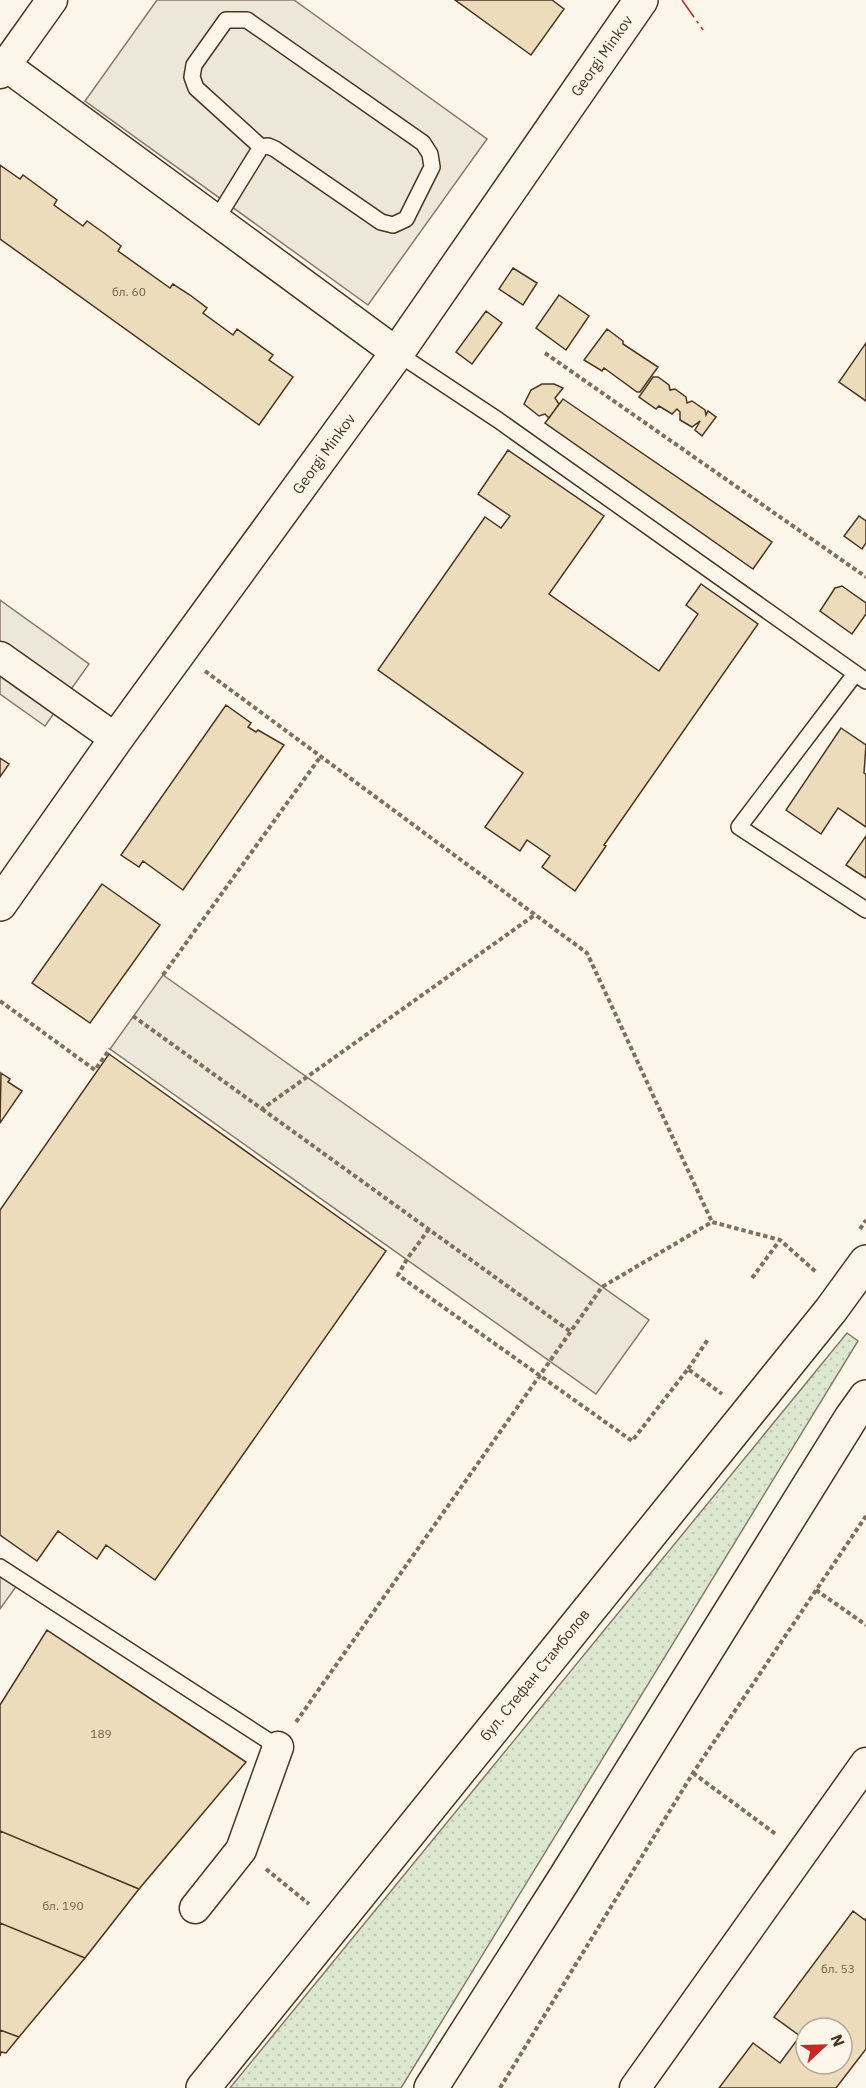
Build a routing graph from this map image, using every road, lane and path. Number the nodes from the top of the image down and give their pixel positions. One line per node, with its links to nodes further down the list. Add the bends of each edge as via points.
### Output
1 (52, 0): 3 (street)
2 (641, 0): 6 (main road, Georgi Minkov)
3 (3, 69): 5 (street)
4 (261, 147): 4 (lane, via 275,149 381,222 393,225 406,219 432,166 423,143 248,20 226,20 194,65 192,77 196,88); 5 (lane)
5 (216, 220): 6 (street)
6 (397, 353): 9 (main road, Georgi Minkov); 11 (lane, via 498,420)
7 (544, 353): 8 (path)
8 (866, 577)
9 (180, 652): 12 (main road, Georgi Minkov); 13 (path)
10 (0, 657): 12 (street)
11 (860, 677): 15 (lane, via 739,828)
12 (116, 740): 14 (main road, Georgi Minkov)
13 (321, 756): 16 (path); 17 (path)
14 (0, 904)
15 (866, 910)
16 (536, 914): 21 (path); 22 (path, via 587,953)
17 (162, 975)
18 (0, 1001): 20 (path, via 95,1070)
19 (133, 1016): 21 (path)
20 (111, 1048)
21 (262, 1109): 23 (path)
22 (712, 1222): 24 (path); 28 (path, via 602,1287)
23 (429, 1229): 28 (path); 31 (path, via 398,1275)
24 (780, 1240): 26 (path); 27 (path)
25 (866, 1262): 45 (main road, бул. Стефан Стамболов)
26 (752, 1278)
27 (823, 1279)
28 (571, 1332): 31 (path)
29 (709, 1338): 30 (path)
30 (688, 1369): 31 (path, via 632,1441); 33 (path)
31 (540, 1376): 38 (path)
32 (866, 1397): 46 (main road)
33 (728, 1398)
34 (866, 1516): 36 (path)
35 (0, 1567): 38 (lane)
36 (816, 1590): 37 (path); 40 (path)
37 (866, 1625)
38 (278, 1748): 41 (street)
39 (866, 1763): 42 (street)
40 (693, 1773): 42 (path); 47 (path)
41 (241, 1850): 43 (street); 44 (path)
42 (802, 1853): 48 (street)
43 (195, 1908)
44 (316, 1911)
45 (203, 2088)
46 (432, 2088)
47 (500, 2088)
48 (635, 2088)

